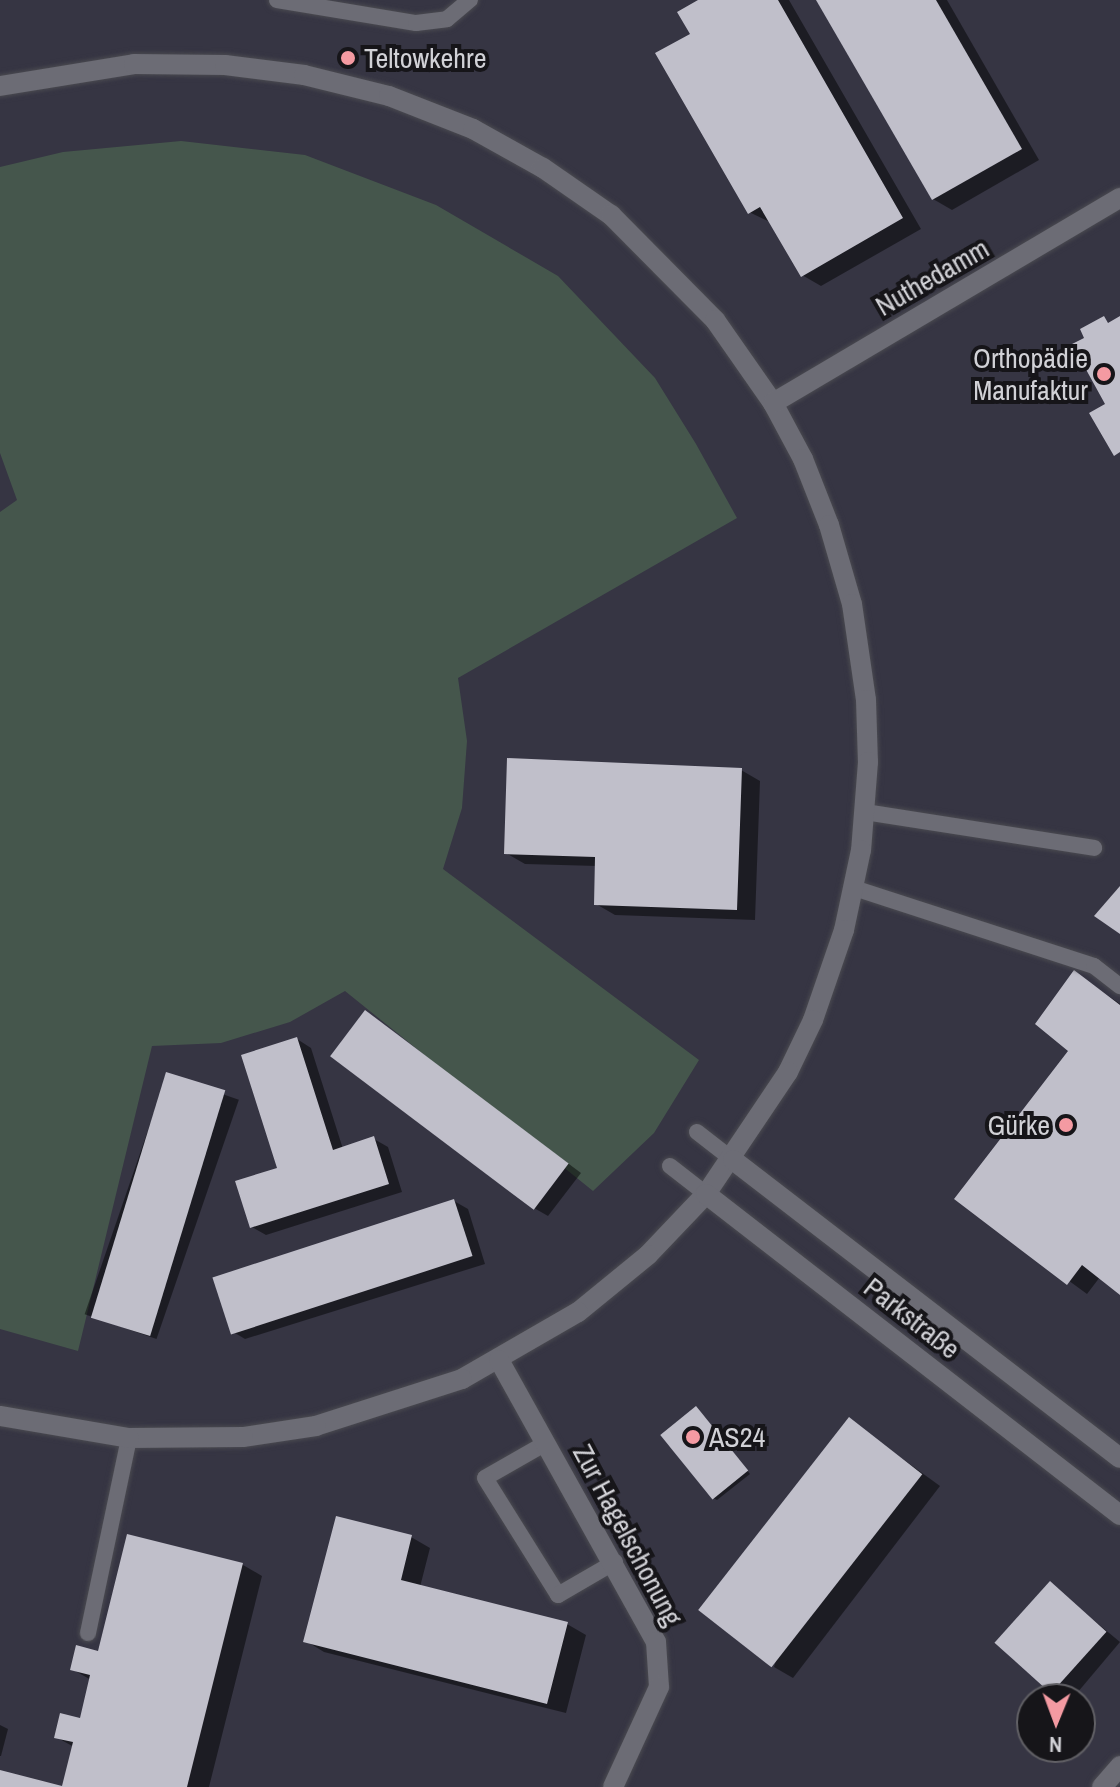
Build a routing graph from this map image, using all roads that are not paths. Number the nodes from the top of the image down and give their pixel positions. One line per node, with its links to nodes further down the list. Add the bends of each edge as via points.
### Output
1 (277, 0): 2 (lane, via 416,23 447,19)
2 (470, 0)
3 (0, 86): 5 (street, via 109,67 225,65 328,80 433,112 507,147 611,215 715,320)
4 (1120, 198): 5 (street, Nuthedamm)
5 (773, 403): 6 (street, via 817,492 852,604 866,700)
6 (865, 812): 7 (lane); 8 (street)
7 (1094, 848)
8 (854, 888): 9 (lane, via 1094,966); 11 (street, via 813,1020 788,1072)
9 (1120, 986)
10 (697, 1132): 11 (lane, Parkstraße)
11 (733, 1160): 13 (street); 18 (street, Parkstraße)
12 (670, 1166): 13 (lane, Parkstraße)
13 (706, 1194): 14 (street, via 615,1284); 19 (street, Parkstraße)
14 (499, 1360): 16 (street, via 424,1394 316,1426 243,1437); 17 (street, Zur Hagelschonung)
15 (0, 1416): 16 (street)
16 (129, 1438): 21 (lane)
17 (546, 1443): 20 (street, Zur Hagelschonung); 20 (lane, via 485,1478 558,1595)
18 (1120, 1458)
19 (1120, 1515)
20 (615, 1562): 23 (street, Zur Hagelschonung, via 646,1617 659,1665 652,1709)
21 (88, 1633)
22 (1120, 1766): 24 (street)
23 (613, 1787)
24 (1102, 1787)

